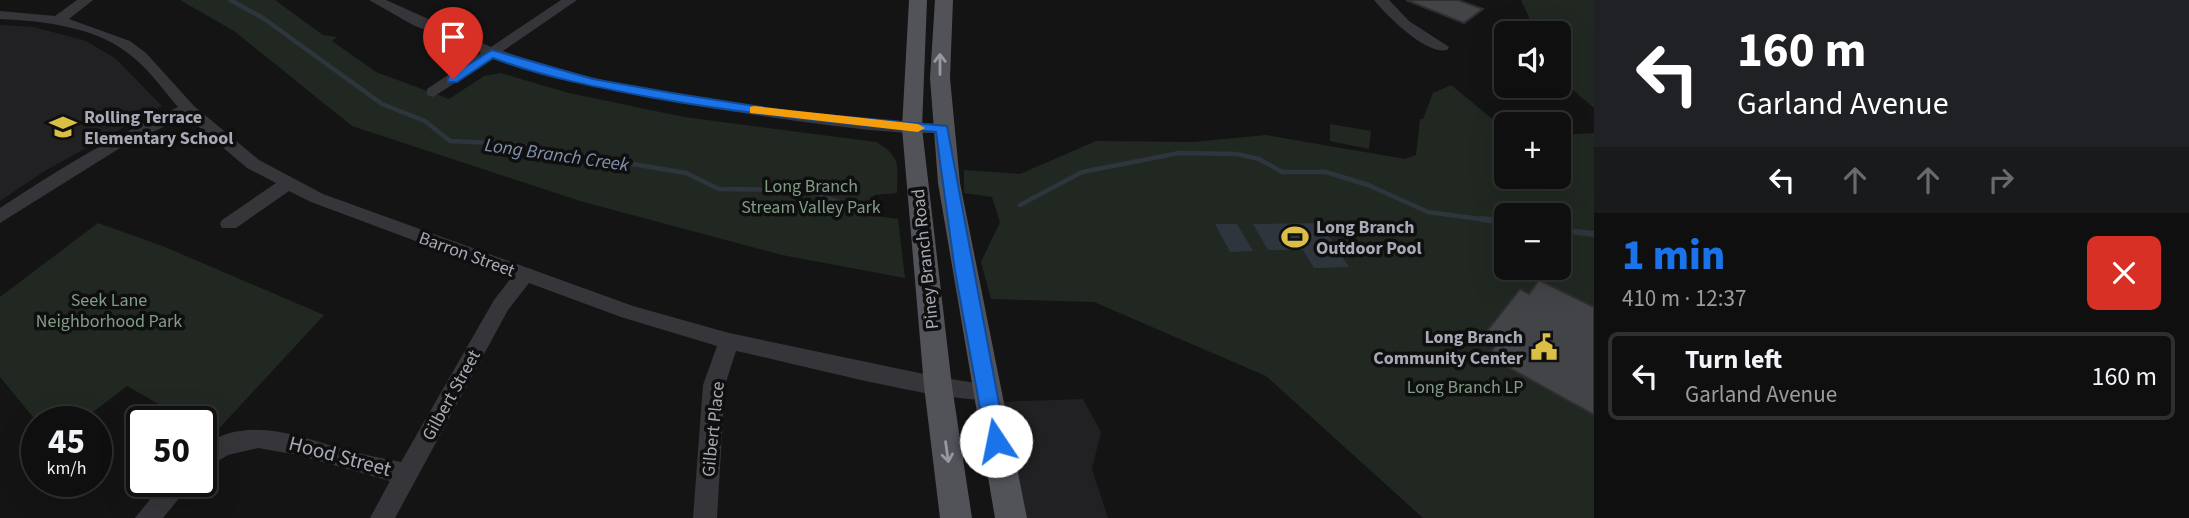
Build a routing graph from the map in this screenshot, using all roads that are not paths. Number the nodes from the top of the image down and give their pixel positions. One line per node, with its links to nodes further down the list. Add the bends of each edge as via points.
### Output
1 (86, 0): 8 (street)
2 (376, 0): 10 (street, via 424,26)
3 (570, 0): 10 (street)
4 (918, 0): 13 (main road, Piney Branch Road)
5 (943, 0): 14 (main road, Piney Branch Road, one-way to 5)
6 (1381, 0): 9 (street, via 1404,24)
7 (0, 15): 8 (street, Barron Street)
8 (57, 21): 12 (street, Barron Street, via 98,31 125,44 141,55)
9 (1442, 47)
10 (492, 53): 11 (street); 13 (street, via 593,83 792,116)
11 (433, 92)
12 (188, 109): 15 (street, Barron Street, via 253,164); 16 (street, via 86,158)
13 (912, 128): 14 (street); 20 (main road, Piney Branch Road)
14 (942, 129): 21 (main road, Piney Branch Road)
15 (288, 183): 17 (street); 18 (street, Barron Street)
16 (0, 217)
17 (229, 224)
18 (525, 275): 19 (street, Barron Street); 23 (street, Gilbert Street, via 501,305)
19 (729, 341): 20 (street, Barron Street); 27 (street, Gilbert Place, via 714,386)
20 (938, 386): 21 (street, Barron Street); 28 (main road, Piney Branch Road, one-way to 28)
21 (987, 392): 29 (main road, Piney Branch Road)
22 (217, 449): 23 (street, Hood Street, via 272,437)
23 (407, 474): 26 (street, Gilbert Street)
24 (166, 497): 25 (street)
25 (147, 518)
26 (382, 518)
27 (705, 518)
28 (956, 518)
29 (1011, 518)

